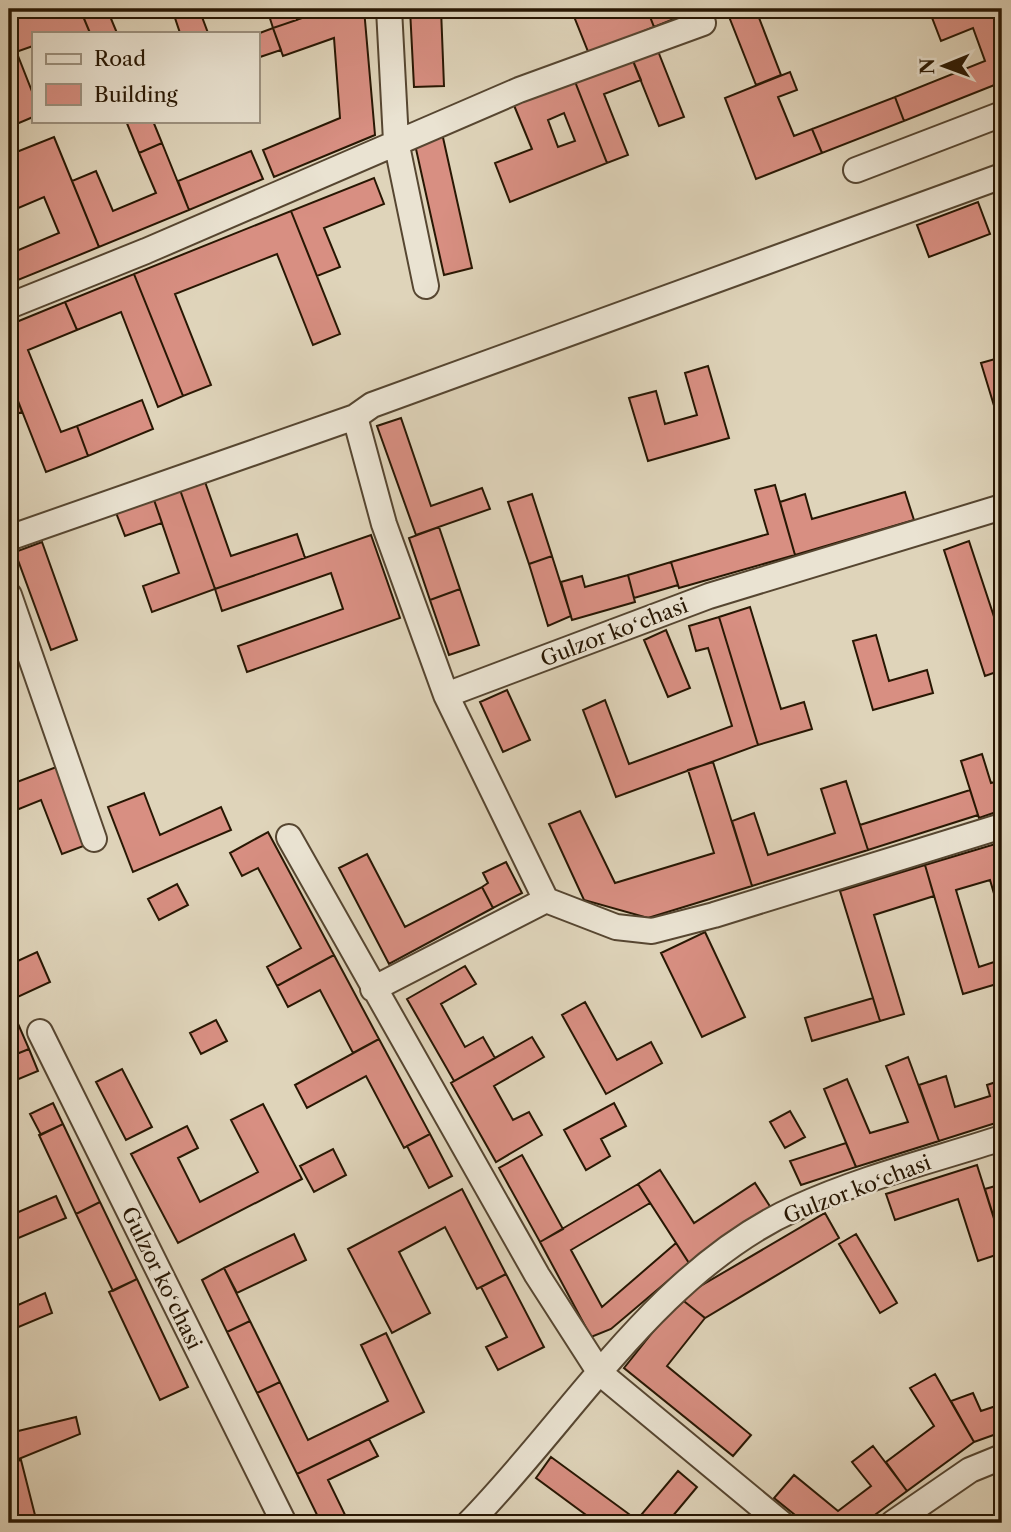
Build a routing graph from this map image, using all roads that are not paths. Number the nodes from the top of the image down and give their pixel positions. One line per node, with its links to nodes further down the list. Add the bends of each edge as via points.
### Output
1 (388, 9): 4 (street)
2 (703, 23): 4 (street)
3 (1002, 114): 5 (street)
4 (396, 141): 7 (street); 8 (street)
5 (856, 170)
6 (1002, 176): 9 (street, via 372,405)
7 (426, 286)
8 (9, 306)
9 (355, 417): 11 (street); 13 (street, via 384,524)
10 (1002, 507): 13 (street, Gulzor koʻchasi, via 709,596)
11 (9, 538)
12 (9, 595): 16 (street)
13 (446, 695): 17 (street)
14 (1002, 826): 17 (street, via 652,931 616,927)
15 (289, 837): 18 (street)
16 (94, 839)
17 (546, 900): 18 (street)
18 (373, 989): 21 (street, via 537,1275)
19 (40, 1032): 23 (street, Gulzor koʻchasi)
20 (1002, 1138): 21 (street, Gulzor koʻchasi, via 794,1208 729,1248 672,1295)
21 (600, 1373): 24 (street, Gulzor koʻchasi); 25 (street)
22 (1002, 1457): 26 (street, via 970,1470)
23 (284, 1523)
24 (469, 1523)
25 (781, 1523)
26 (893, 1523)

